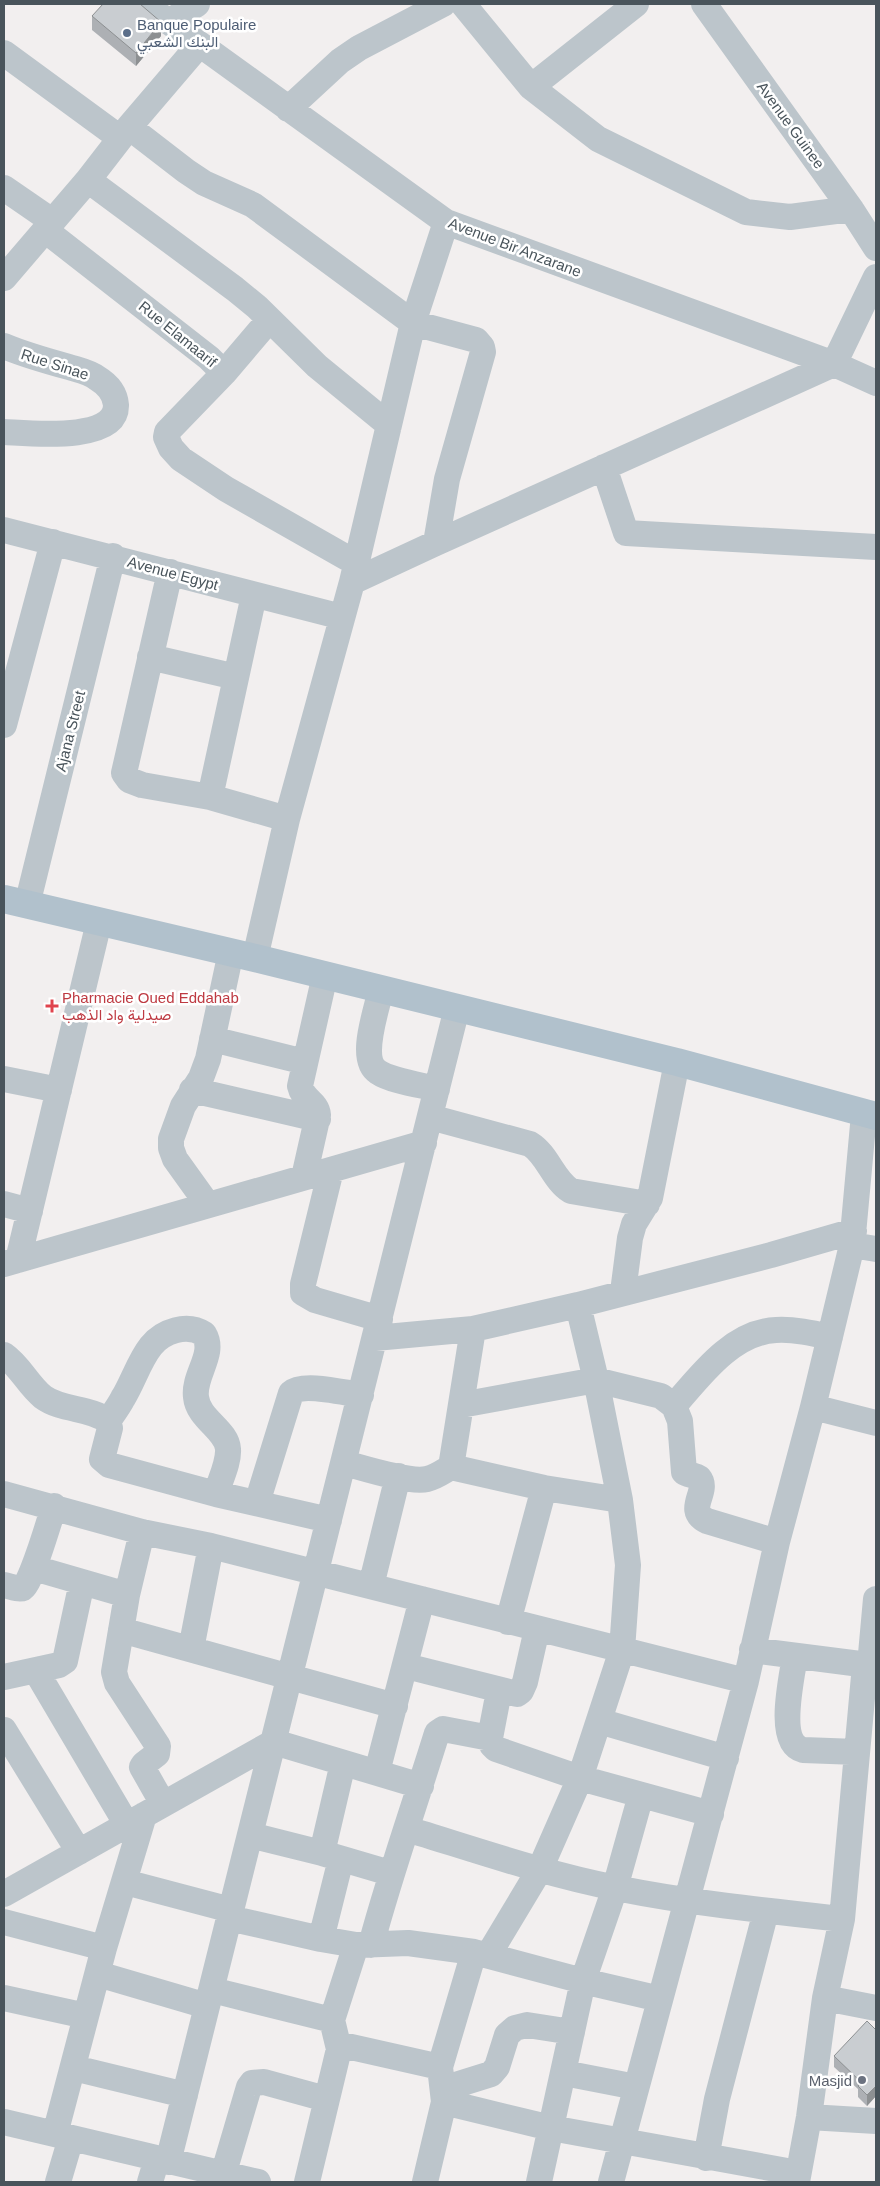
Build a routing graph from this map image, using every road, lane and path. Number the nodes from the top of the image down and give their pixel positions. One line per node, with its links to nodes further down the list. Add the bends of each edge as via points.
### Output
1 (144, 4): 7 (street, Avenue Bir Anzarane)
2 (197, 4): 7 (street)
3 (443, 4): 11 (street, via 359,48 340,61)
4 (463, 4): 10 (street)
5 (636, 4): 10 (street)
6 (704, 4): 15 (street, Avenue Guinee)
7 (169, 22): 8 (street, Avenue Bir Anzarane)
8 (199, 44): 11 (street, Avenue Bir Anzarane); 12 (street)
9 (4, 53): 12 (street)
10 (531, 88): 15 (street, via 598,139 746,212 790,217)
11 (288, 109): 16 (street, Avenue Bir Anzarane)
12 (124, 133): 13 (street); 22 (street, via 204,183 253,205)
13 (88, 180): 17 (street); 21 (street, via 235,289)
14 (4, 188): 17 (street, Rue Elamaarif)
15 (851, 209): 18 (street, Avenue Guinee)
16 (446, 222): 22 (street); 24 (street, Avenue Bir Anzarane)
17 (49, 226): 19 (street); 25 (street, Rue Elamaarif)
18 (876, 248)
19 (5, 275)
20 (876, 281): 24 (street)
21 (269, 320): 25 (street); 27 (street, via 317,366)
22 (414, 323): 27 (street); 32 (street, via 476,340 483,352 448,472)
23 (4, 346): 28 (street, Rue Sinae, via 92,374 111,389 116,407 109,420 92,430 67,434)
24 (834, 364): 26 (street, Avenue Bir Anzarane); 29 (street)
25 (224, 373): 36 (street, Rue Elamaarif, via 170,427 166,437 170,448 181,459)
26 (876, 383)
27 (389, 425): 36 (street)
28 (4, 432)
29 (604, 467): 32 (street); 33 (street, via 626,533)
30 (4, 530): 31 (street, Avenue Egypt)
31 (53, 542): 34 (street, Avenue Egypt); 40 (street)
32 (436, 543): 36 (street)
33 (876, 547)
34 (113, 556): 35 (street, Avenue Egypt); 45 (street, Ajana Street)
35 (170, 572): 37 (street, Avenue Egypt); 39 (street)
36 (354, 573): 38 (street)
37 (254, 595): 38 (street, Avenue Egypt); 41 (street)
38 (342, 617): 44 (street)
39 (150, 657): 41 (street); 43 (street, via 124,773 129,780 142,785)
40 (12, 659): 42 (street)
41 (236, 677): 43 (street)
42 (4, 725)
43 (210, 797): 44 (street)
44 (287, 819): 47 (street)
45 (15, 902): 46 (main road)
46 (99, 922): 47 (main road); 56 (street)
47 (243, 955): 48 (main road); 51 (street)
48 (325, 975): 49 (main road); 52 (street)
49 (381, 989): 50 (main road); 55 (street, via 367,1052 370,1062 380,1074)
50 (458, 1008): 53 (main road); 55 (street)
51 (212, 1039): 52 (street); 57 (street, via 205,1068)
52 (306, 1062): 60 (street, via 300,1090 304,1098 317,1108)
53 (677, 1062): 58 (main road); 65 (street)
54 (4, 1080): 56 (street)
55 (437, 1089): 59 (street)
56 (59, 1090): 67 (street)
57 (192, 1090): 60 (street); 66 (street, via 175,1127 171,1148 175,1159)
58 (870, 1115): 68 (street)
59 (430, 1117): 61 (street); 65 (street, via 530,1144 571,1191)
60 (318, 1119): 63 (street)
61 (424, 1143): 62 (street); 72 (street)
62 (332, 1170): 63 (street); 72 (street, via 303,1293)
63 (304, 1178): 66 (street)
64 (4, 1204): 67 (street)
65 (647, 1204): 70 (street, via 632,1231)
66 (208, 1206): 69 (street)
67 (30, 1211): 69 (street)
68 (861, 1242): 70 (street, via 771,1255); 74 (street)
69 (11, 1262)
70 (623, 1292): 71 (street)
71 (578, 1305): 73 (street); 76 (street)
72 (377, 1328): 73 (street); 77 (street)
73 (473, 1329): 78 (street)
74 (830, 1337): 79 (street, via 775,1330 748,1339 714,1362); 80 (street)
75 (4, 1355): 81 (street, via 43,1397)
76 (596, 1380): 78 (street); 79 (street, via 661,1396); 89 (street)
77 (361, 1395): 83 (street); 90 (street, via 309,1388 291,1393)
78 (461, 1404): 84 (street)
79 (674, 1406): 94 (street, via 682,1436 682,1468 686,1474 700,1480 699,1516)
80 (813, 1407): 82 (street); 94 (street)
81 (108, 1421): 88 (street, via 110,1428 102,1455 105,1462 116,1468); 88 (street, via 123,1400 151,1346 177,1329 200,1331 206,1337 208,1347 196,1397 203,1414 226,1440 228,1449)
82 (876, 1423)
83 (344, 1463): 85 (street); 92 (street)
84 (451, 1466): 85 (street, via 425,1480); 86 (street)
85 (398, 1476): 100 (street)
86 (544, 1488): 89 (street); 104 (street)
87 (4, 1494): 91 (street)
88 (216, 1494): 90 (street)
89 (620, 1500): 108 (street, via 628,1566)
90 (257, 1504): 92 (street)
91 (54, 1506): 93 (street); 96 (street)
92 (329, 1520): 97 (street)
93 (142, 1532): 95 (street); 101 (street)
94 (777, 1542): 109 (street)
95 (211, 1546): 97 (street); 107 (street)
96 (34, 1568): 98 (street); 99 (street, via 24,1588)
97 (316, 1574): 100 (street); 115 (street)
98 (82, 1582): 101 (street); 113 (street, via 65,1661 59,1666)
99 (4, 1585)
100 (370, 1586): 102 (street)
101 (127, 1595): 106 (street)
102 (422, 1599): 104 (street); 112 (street)
103 (876, 1599): 111 (street)
104 (508, 1622): 105 (street)
105 (537, 1628): 108 (street); 117 (street, via 523,1688 517,1694)
106 (121, 1630): 107 (street); 131 (street, via 114,1672 116,1679 158,1746 158,1754 142,1767)
107 (191, 1649): 115 (street)
108 (622, 1650): 116 (street); 119 (street)
109 (752, 1650): 110 (street); 116 (street)
110 (795, 1656): 111 (street); 123 (street, via 787,1726 791,1742 803,1750)
111 (871, 1665): 123 (street)
112 (406, 1666): 117 (street); 118 (street)
113 (36, 1671): 114 (street); 131 (street)
114 (4, 1677)
115 (290, 1678): 118 (street); 122 (street)
116 (746, 1681): 124 (street)
117 (500, 1690): 121 (street)
118 (395, 1706): 126 (street)
119 (599, 1721): 124 (street); 127 (street)
120 (4, 1730): 134 (street)
121 (490, 1738): 127 (street, via 494,1747 501,1751); 128 (street, via 440,1730)
122 (274, 1742): 125 (street); 131 (street); 133 (street)
123 (858, 1752): 144 (street)
124 (726, 1758): 130 (street)
125 (344, 1763): 126 (street); 135 (street)
126 (377, 1772): 128 (street)
127 (580, 1778): 129 (street); 136 (street)
128 (421, 1786): 132 (street)
129 (641, 1795): 130 (street); 139 (street)
130 (711, 1814): 141 (street)
131 (145, 1815): 134 (street); 138 (street)
132 (407, 1829): 136 (street); 137 (street)
133 (250, 1835): 135 (street); 143 (street)
134 (79, 1852): 140 (street)
135 (331, 1856): 137 (street); 146 (street)
136 (540, 1869): 139 (street); 149 (street)
137 (390, 1873): 147 (street)
138 (125, 1882): 143 (street); 148 (street)
139 (615, 1888): 141 (street); 151 (street)
140 (4, 1894)
141 (688, 1899): 142 (street); 155 (street)
142 (766, 1911): 144 (street); 172 (street, via 718,2094)
143 (230, 1914): 146 (street); 153 (street)
144 (842, 1919): 154 (street)
145 (4, 1922): 148 (street)
146 (321, 1939): 147 (street)
147 (364, 1945): 149 (street, via 408,1943); 158 (street)
148 (104, 1948): 150 (street)
149 (481, 1953): 151 (street); 162 (street)
150 (98, 1974): 153 (street); 157 (street)
151 (584, 1981): 155 (street); 159 (street)
152 (4, 1998): 157 (street)
153 (209, 1998): 158 (street); 164 (street)
154 (825, 1998): 156 (street); 166 (street)
155 (660, 1999): 163 (street)
156 (876, 2008)
157 (86, 2016): 160 (street)
158 (335, 2032): 162 (street); 165 (street)
159 (572, 2032): 161 (street); 162 (street, via 518,2026 510,2031 491,2074)
160 (74, 2068): 164 (street); 170 (street)
161 (564, 2073): 163 (street); 169 (street)
162 (442, 2086): 169 (street); 179 (street)
163 (636, 2087): 171 (street)
164 (185, 2095): 173 (street)
165 (326, 2099): 174 (street, via 264,2082 252,2083); 178 (street)
166 (809, 2117): 167 (street); 175 (street)
167 (876, 2121)
168 (4, 2122): 170 (street)
169 (551, 2128): 171 (street); 180 (street)
170 (63, 2136): 173 (street); 176 (street)
171 (622, 2142): 172 (street); 181 (street)
172 (706, 2158): 175 (street)
173 (159, 2168): 174 (street)
174 (222, 2178): 177 (street)
175 (797, 2178)
176 (58, 2182)
177 (258, 2182)
178 (307, 2182)
179 (426, 2182)
180 (539, 2182)
181 (611, 2182)

